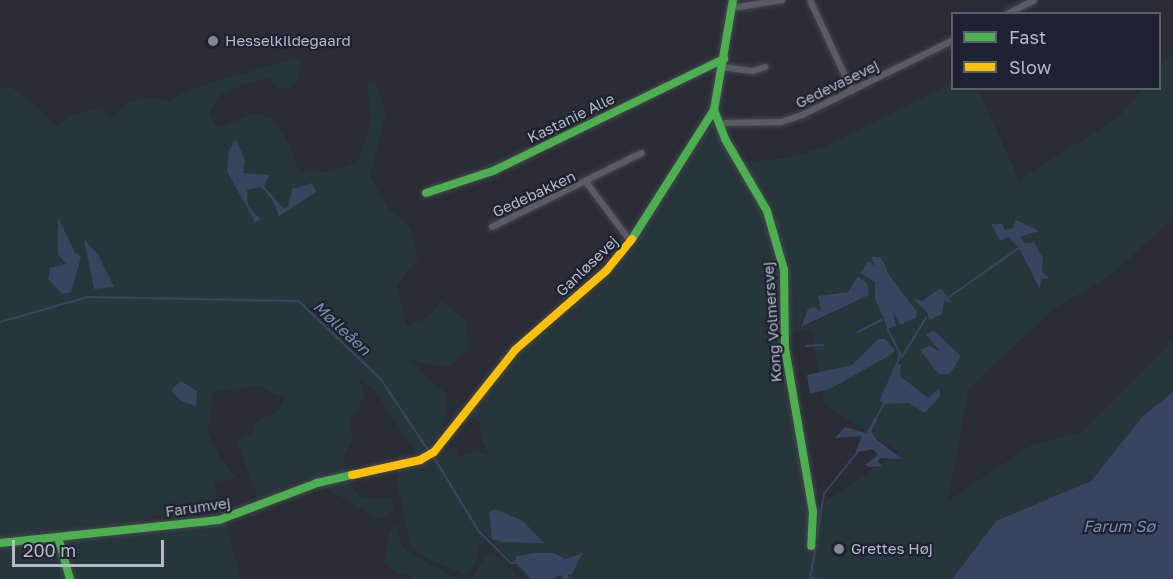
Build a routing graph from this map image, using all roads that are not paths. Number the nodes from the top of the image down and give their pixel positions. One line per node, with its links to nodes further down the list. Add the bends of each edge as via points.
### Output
1 (782, 0): 4 (street)
2 (810, 0): 9 (street)
3 (1034, 0): 5 (street)
4 (733, 4): 7 (street, Ganløsevej)
5 (1011, 12)
6 (951, 42): 9 (street, Gedevasevej)
7 (723, 63): 8 (street, via 753,71); 10 (street, Ganløsevej); 14 (street, Kastanie Alle, via 520,158)
8 (765, 67)
9 (852, 91): 11 (street, Gedevasevej, via 781,122)
10 (714, 110): 16 (street, Ganløsevej); 20 (street, Kong Volmersvej, via 725,139 767,211 784,270 785,348 813,512)
11 (726, 123)
12 (642, 153): 13 (street, Gedebakken)
13 (586, 182): 15 (street, Gedebakken); 16 (street, Gedebakken)
14 (426, 193)
15 (492, 227)
16 (631, 242): 17 (street, Ganløsevej, via 586,290 515,350)
17 (431, 455): 18 (street, Farumvej, via 317,483 219,520)
18 (58, 537): 19 (street, Farumvej); 21 (street)
19 (0, 543)
20 (811, 546)
21 (70, 579)

